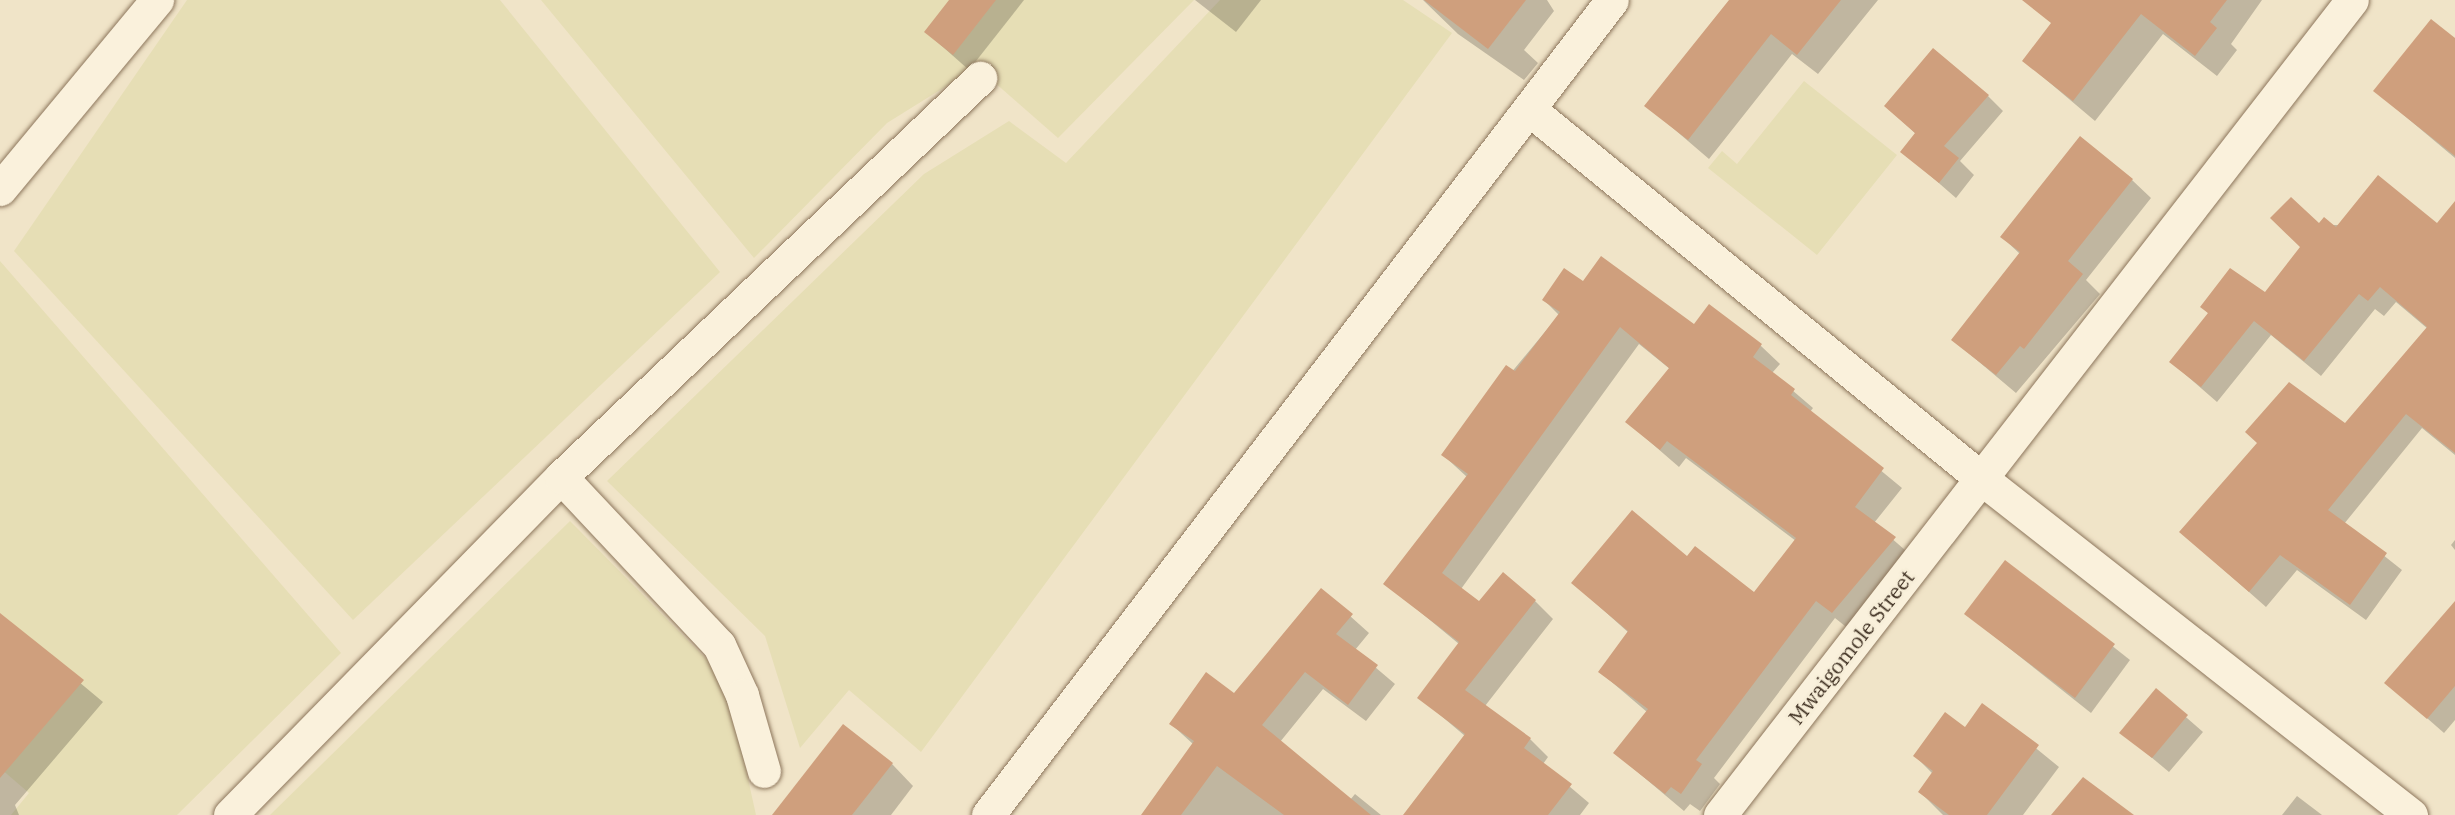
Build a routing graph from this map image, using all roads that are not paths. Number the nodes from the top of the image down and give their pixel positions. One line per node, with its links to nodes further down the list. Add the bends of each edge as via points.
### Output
1 (157, 0): 6 (street)
2 (1612, 0): 5 (street)
3 (2352, 0): 8 (street, Mwaigomole Street)
4 (980, 78): 7 (street)
5 (1529, 109): 8 (street); 11 (street)
6 (0, 189)
7 (561, 477): 9 (street, via 719,645 742,695); 10 (street)
8 (1982, 478): 12 (street, Mwaigomole Street); 13 (street)
9 (764, 771)
10 (230, 815)
11 (988, 815)
12 (1720, 815)
13 (2411, 815)

